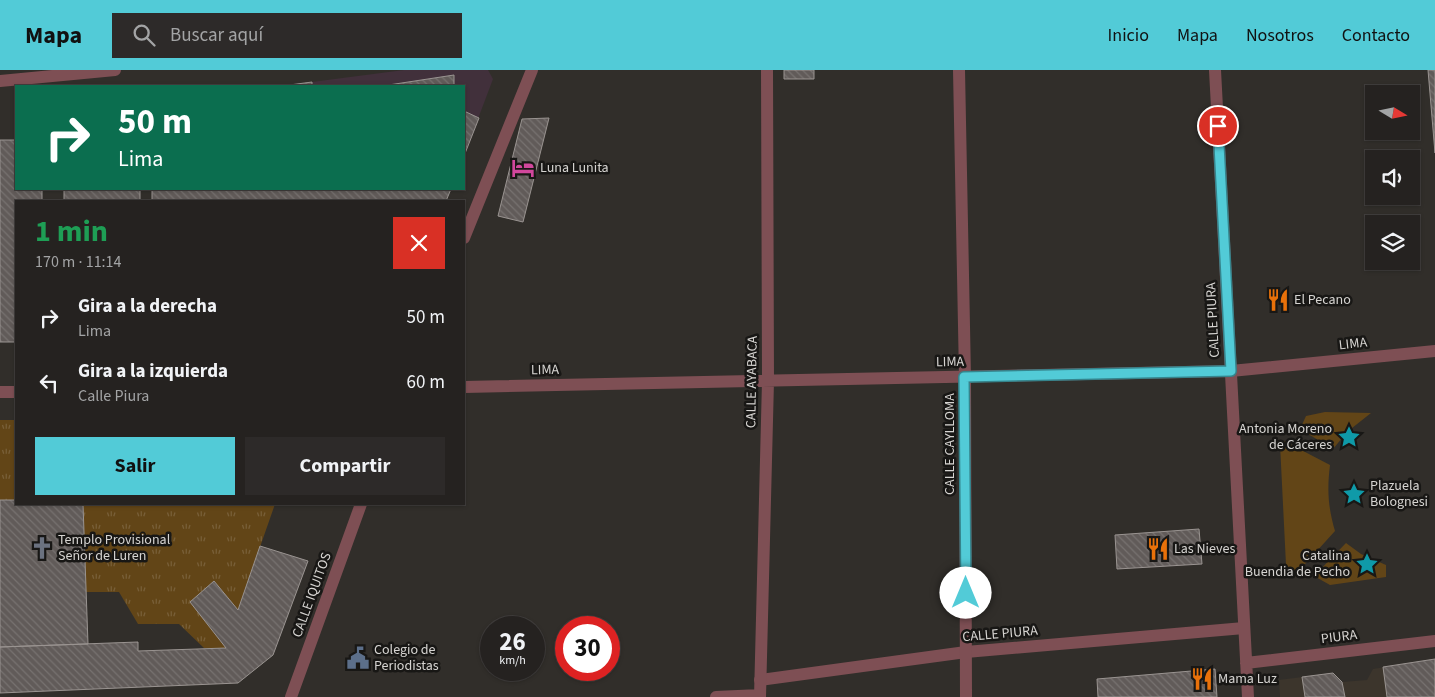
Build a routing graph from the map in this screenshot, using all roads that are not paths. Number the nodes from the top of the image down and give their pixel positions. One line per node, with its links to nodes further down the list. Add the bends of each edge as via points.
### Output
1 (115, 70): 6 (street)
2 (532, 70): 7 (street)
3 (767, 70): 11 (street, CALLE AYABACA)
4 (959, 70): 10 (street, CALLE CAYLLOMA)
5 (1215, 70): 9 (street, CALLE PIURA)
6 (0, 81)
7 (465, 236)
8 (1435, 351): 9 (street, LIMA)
9 (1231, 371): 10 (street, LIMA); 16 (street, CALLE PIURA)
10 (964, 377): 11 (street, LIMA); 18 (street, CALLE CAYLLOMA)
11 (768, 381): 12 (street, LIMA); 20 (street, CALLE AYABACA)
12 (465, 387)
13 (0, 392): 14 (street)
14 (15, 392)
15 (361, 505): 22 (street, CALLE IQUITOS)
16 (1244, 628): 18 (street, CALLE PIURA); 19 (street, CALLE PIURA)
17 (1435, 640): 19 (street, PIURA)
18 (966, 652): 20 (street, CALLE PIURA); 24 (street, CALLE CAYLLOMA)
19 (1246, 662): 25 (street, CALLE PIURA)
20 (760, 680): 21 (street, CALLE AYABACA)
21 (760, 696): 23 (street)
22 (290, 697)
23 (716, 697)
24 (966, 697)
25 (1248, 697)

